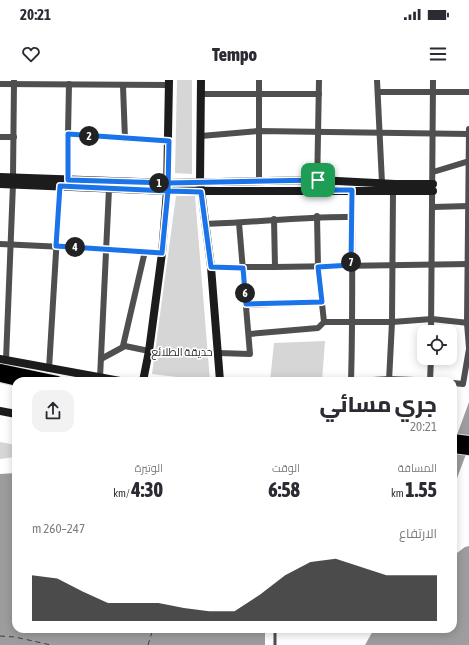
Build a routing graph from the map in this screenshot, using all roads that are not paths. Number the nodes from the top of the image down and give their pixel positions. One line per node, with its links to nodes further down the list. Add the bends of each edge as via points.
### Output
1 (201, 80): 15 (street)
2 (259, 80): 17 (street)
3 (319, 80): 16 (street)
4 (377, 80): 12 (street)
5 (433, 80): 13 (street)
6 (14, 82): 9 (street); 10 (street); 27 (street)
7 (88, 83): 10 (street); 11 (street)
8 (169, 83): 11 (street); 29 (street)
9 (0, 84)
10 (69, 84): 23 (street)
11 (122, 86): 28 (street)
12 (378, 92): 13 (street); 20 (street)
13 (433, 92): 14 (street); 22 (street)
14 (469, 92)
15 (201, 94): 17 (street); 25 (street)
16 (318, 94): 17 (street); 21 (street)
17 (259, 95): 19 (street)
18 (469, 129): 24 (street)
19 (258, 131): 21 (street); 25 (street); 36 (street)
20 (381, 132): 21 (street); 22 (street); 39 (street)
21 (319, 133): 34 (street)
22 (434, 133): 24 (street); 31 (street)
23 (68, 134): 28 (street); 33 (street)
24 (469, 134): 30 (street)
25 (201, 136): 37 (street)
26 (0, 137): 27 (street)
27 (14, 137): 35 (street)
28 (125, 139): 29 (street)
29 (169, 141): 41 (street)
30 (469, 161): 31 (street); 48 (street)
31 (433, 172): 42 (street)
32 (0, 177): 35 (street)
33 (68, 180): 35 (street); 41 (street)
34 (318, 180): 36 (street); 39 (street); 44 (street)
35 (13, 181): 38 (street); 40 (street); 56 (street)
36 (259, 181): 37 (street)
37 (200, 182): 41 (street); 47 (street)
38 (0, 184)
39 (382, 184): 42 (street)
40 (60, 186): 43 (street); 57 (street)
41 (168, 187): 43 (street); 47 (street); 60 (street)
42 (433, 187): 46 (street); 49 (street)
43 (109, 189): 58 (street)
44 (317, 190): 45 (street); 47 (street)
45 (352, 190): 46 (street); 51 (street)
46 (392, 191): 64 (street)
47 (201, 192): 54 (street)
48 (468, 206): 49 (street); 62 (street)
49 (433, 207): 61 (street)
50 (317, 216): 51 (street); 52 (street); 67 (street)
51 (352, 217): 63 (street)
52 (274, 219): 53 (street); 66 (street)
53 (240, 223): 54 (street); 68 (street)
54 (205, 224): 65 (street)
55 (0, 244): 56 (street)
56 (11, 244): 57 (street); 83 (street)
57 (56, 246): 58 (street); 86 (street)
58 (106, 249): 59 (street); 82 (street)
59 (144, 251): 60 (street); 78 (street)
60 (162, 253): 80 (street)
61 (433, 264): 62 (street); 64 (street); 71 (street)
62 (468, 264): 75 (street)
63 (351, 265): 64 (street); 67 (street); 72 (street)
64 (392, 265): 74 (street)
65 (211, 267): 68 (street); 81 (street)
66 (275, 267): 67 (street); 68 (street)
67 (318, 267): 69 (street)
68 (243, 268): 70 (street)
69 (322, 302): 70 (street); 73 (street)
70 (246, 304): 77 (street)
71 (432, 318): 74 (street); 75 (street); 76 (street)
72 (353, 321): 73 (street); 74 (street); 93 (street)
73 (324, 322): 77 (street, via 318,328)
74 (392, 322): 94 (street)
75 (468, 323): 79 (street)
76 (432, 325)
77 (249, 334): 81 (street, via 250,354)
78 (123, 346): 80 (street); 82 (street)
79 (469, 349): 97 (street, via 463,384)
80 (149, 350): 91 (street)
81 (218, 353): 92 (street)
82 (101, 359): 90 (street)
83 (3, 360): 86 (street)
84 (431, 365): 95 (street)
85 (0, 369): 88 (main road)
86 (49, 369): 89 (street)
87 (0, 377): 96 (main road)
88 (38, 377)
89 (94, 377)
90 (100, 377)
91 (143, 377)
92 (220, 377)
93 (351, 377)
94 (389, 377)
95 (430, 377)
96 (12, 380)
97 (457, 383)
98 (0, 411): 99 (street)
99 (12, 413)
100 (457, 440): 101 (main road)
101 (469, 441)
102 (457, 448): 103 (main road)
103 (469, 450)
104 (275, 633): 105 (lane)
105 (274, 645)

